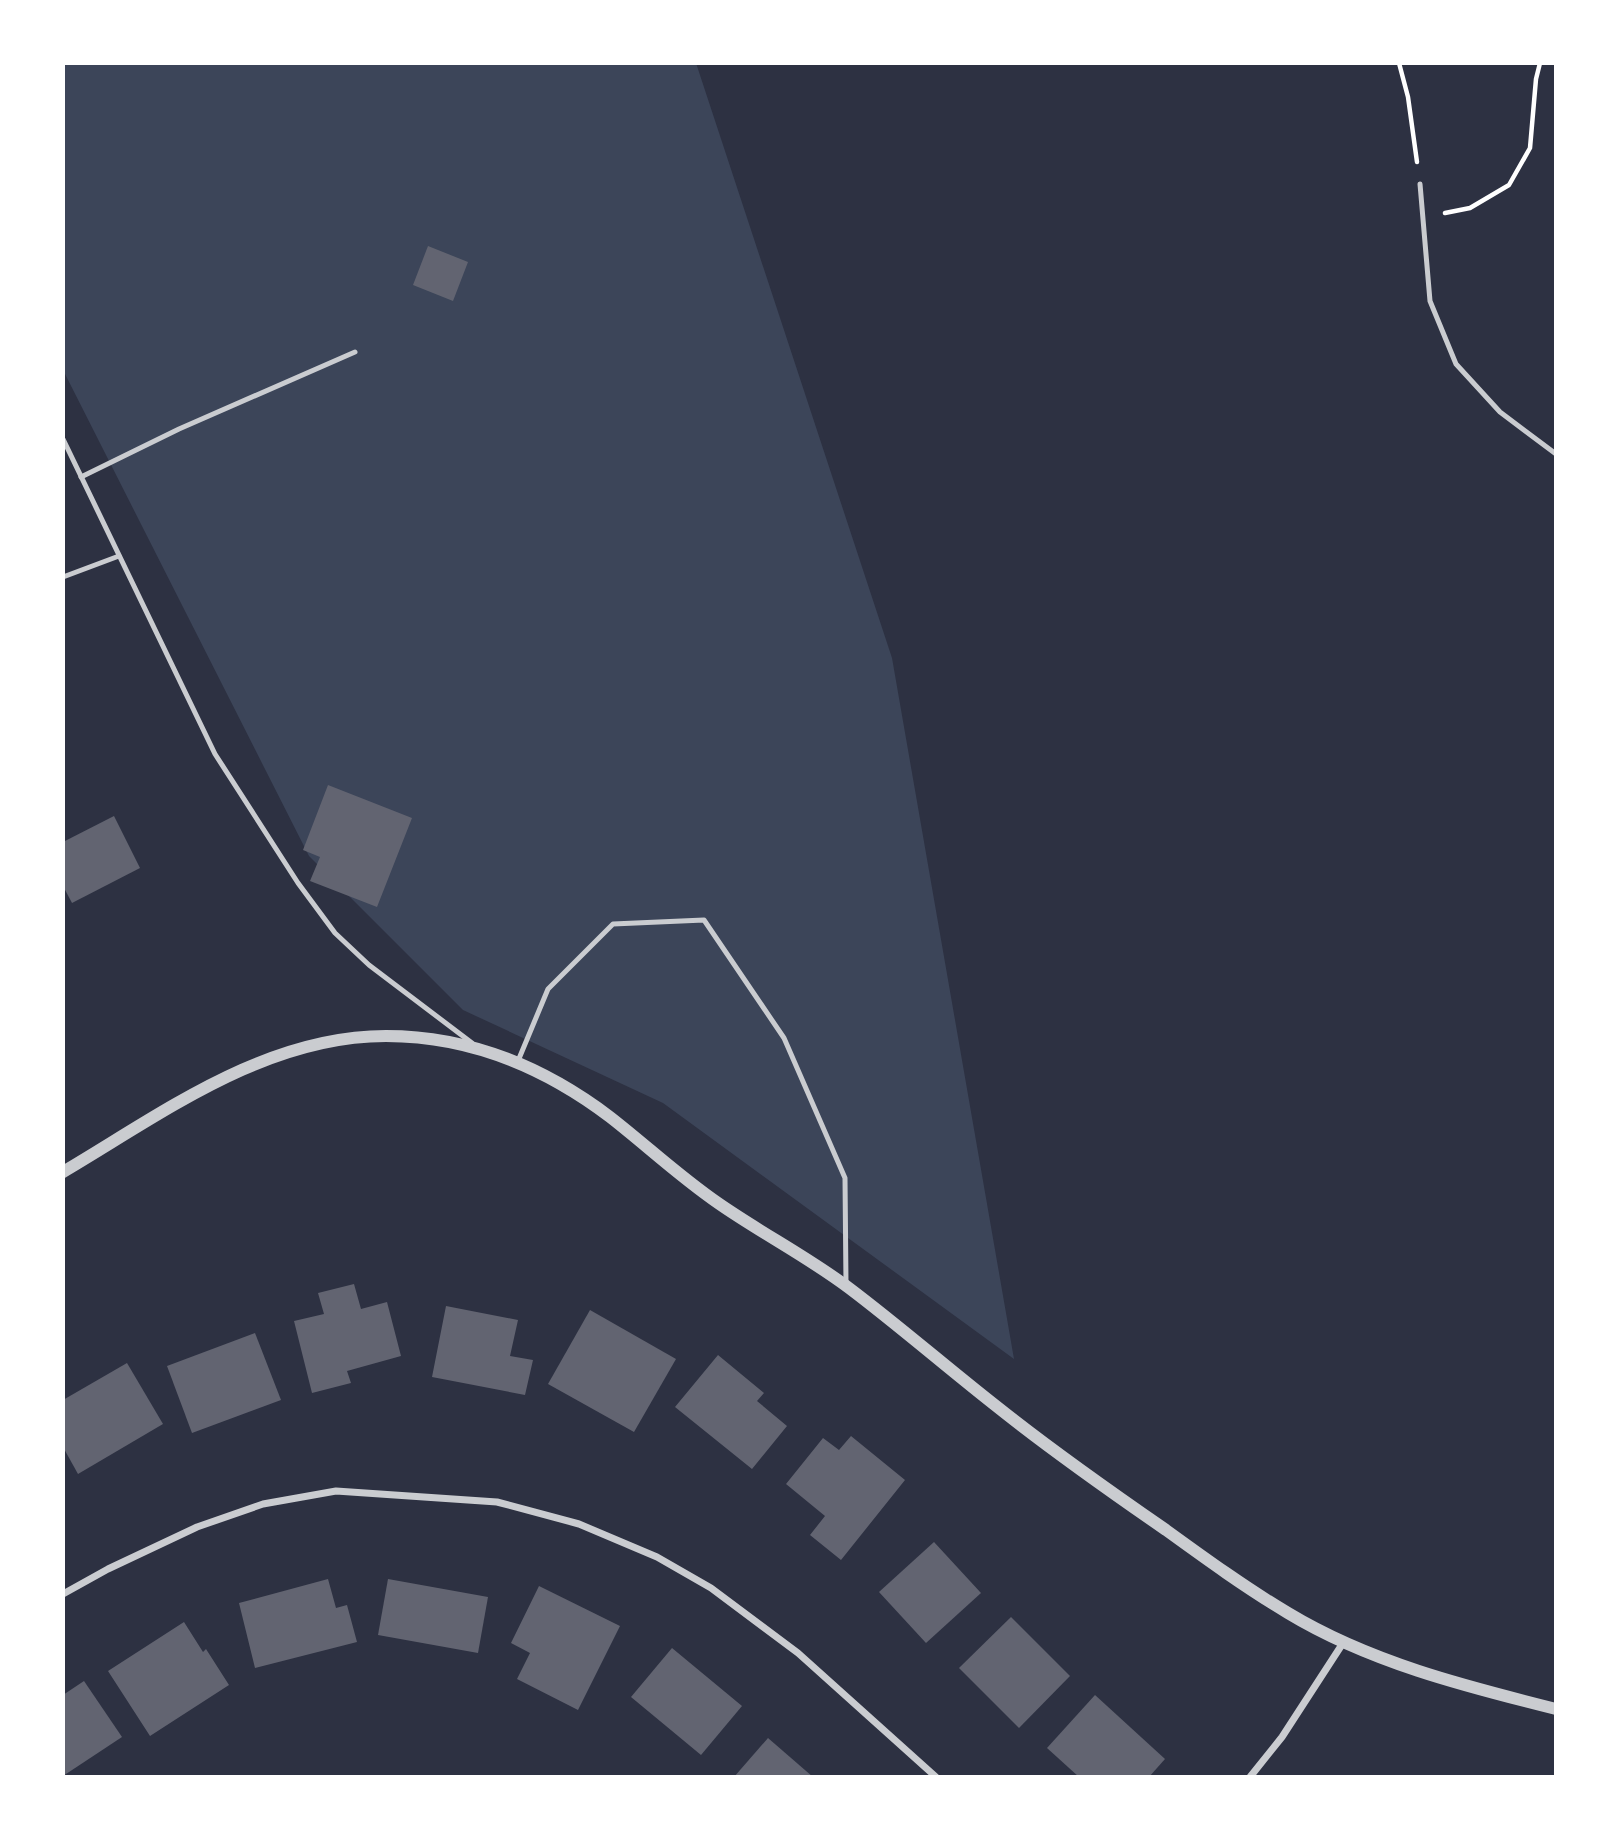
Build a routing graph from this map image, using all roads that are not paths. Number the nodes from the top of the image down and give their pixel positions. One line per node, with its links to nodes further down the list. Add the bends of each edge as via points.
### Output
1 (1420, 184): 4 (lane, via 1430,301 1456,364 1500,412)
2 (355, 352): 5 (lane)
3 (63, 439): 5 (lane)
4 (1556, 454)
5 (81, 477): 6 (lane)
6 (119, 556): 7 (lane); 8 (lane, via 215,754 298,883 335,933 369,965)
7 (63, 577)
8 (477, 1047): 9 (street); 10 (street, via 384,1036 329,1041 274,1055 218,1080)
9 (518, 1061): 11 (street, via 606,1114 714,1201); 11 (lane, via 548,989 613,924 704,920 785,1038 845,1178)
10 (63, 1172)
11 (846, 1286): 13 (street, via 1109,1490 1239,1582)
12 (63, 1594): 15 (street, via 197,1527 263,1504 336,1491 497,1502 579,1524 657,1557 711,1588 798,1653)
13 (1343, 1643): 14 (street, via 1472,1687); 16 (street)
14 (1556, 1709)
15 (936, 1777)
16 (1250, 1777)

